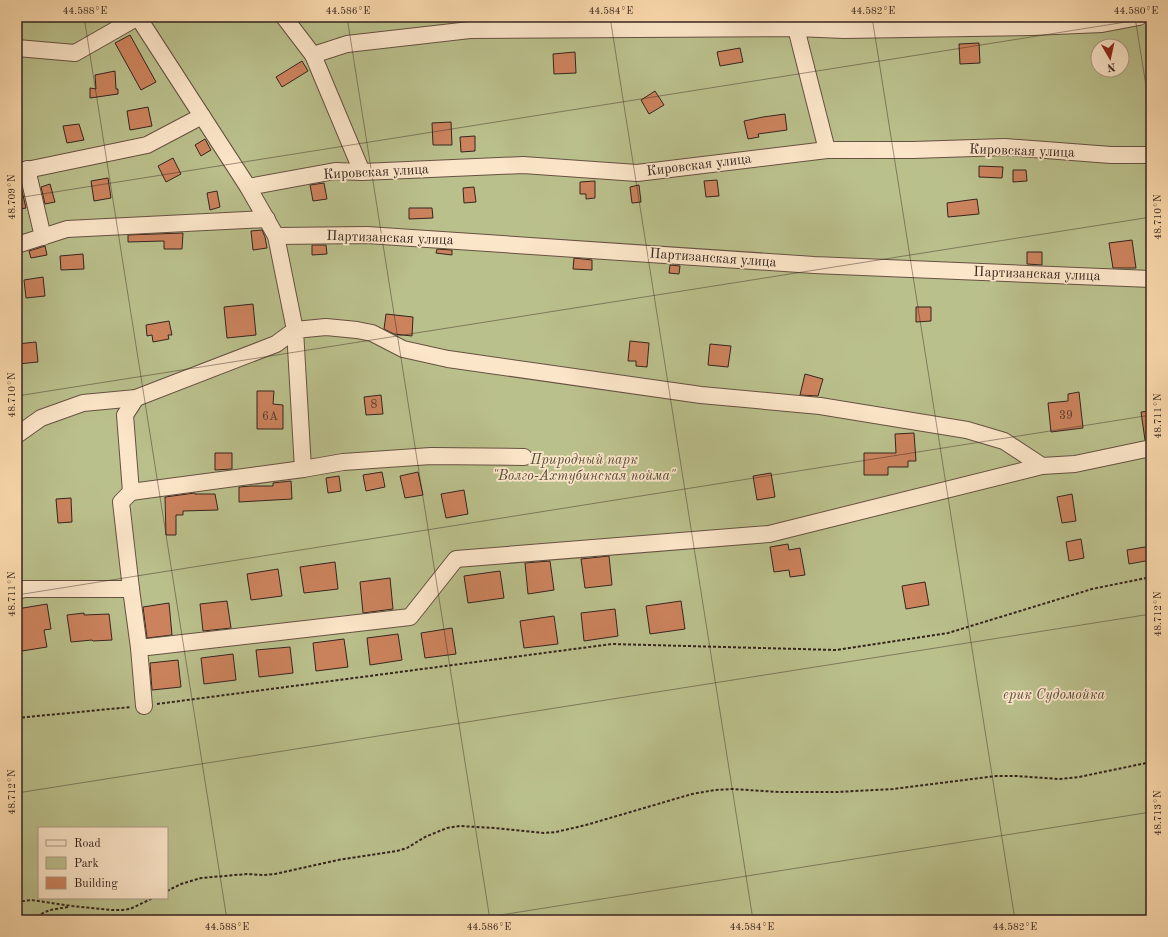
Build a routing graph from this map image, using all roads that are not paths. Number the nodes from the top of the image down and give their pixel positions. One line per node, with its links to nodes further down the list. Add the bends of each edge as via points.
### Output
1 (138, 17): 5 (street, via 75,53); 7 (street)
2 (284, 17): 6 (street)
3 (1139, 17): 4 (street, via 1102,24 1032,27 844,30)
4 (793, 23): 6 (street, via 470,30 347,44); 8 (street)
5 (17, 48)
6 (313, 55): 11 (street)
7 (202, 116): 10 (street, via 147,145); 12 (street)
8 (827, 150): 9 (street, Кировская улица, via 1005,147 1111,155); 11 (street, Кировская улица, via 637,173 523,165)
9 (1151, 155)
10 (22, 170): 15 (street)
11 (362, 172): 12 (street, Кировская улица, via 335,171)
12 (248, 187): 13 (street)
13 (267, 219): 14 (street); 15 (street, via 67,229)
14 (276, 236): 17 (street, Партизанская улица, via 367,235 814,265); 18 (street)
15 (43, 237): 16 (street)
16 (17, 245)
17 (1151, 279)
18 (295, 330): 19 (street, via 276,344); 23 (street, via 326,327 357,330 372,333 403,349 448,359 701,395 820,406 967,430 1004,441); 24 (street)
19 (136, 398): 20 (street, via 83,403 41,418); 25 (street, via 125,415)
20 (17, 435)
21 (1151, 448): 23 (street, via 1075,464)
22 (524, 457): 24 (street, via 424,456 343,462)
23 (1042, 466): 28 (street, via 769,534 456,558 410,617)
24 (304, 469): 25 (street)
25 (131, 492): 26 (street, via 121,502)
26 (131, 589): 27 (street); 28 (street)
27 (17, 591)
28 (139, 648): 29 (street)
29 (144, 706)

